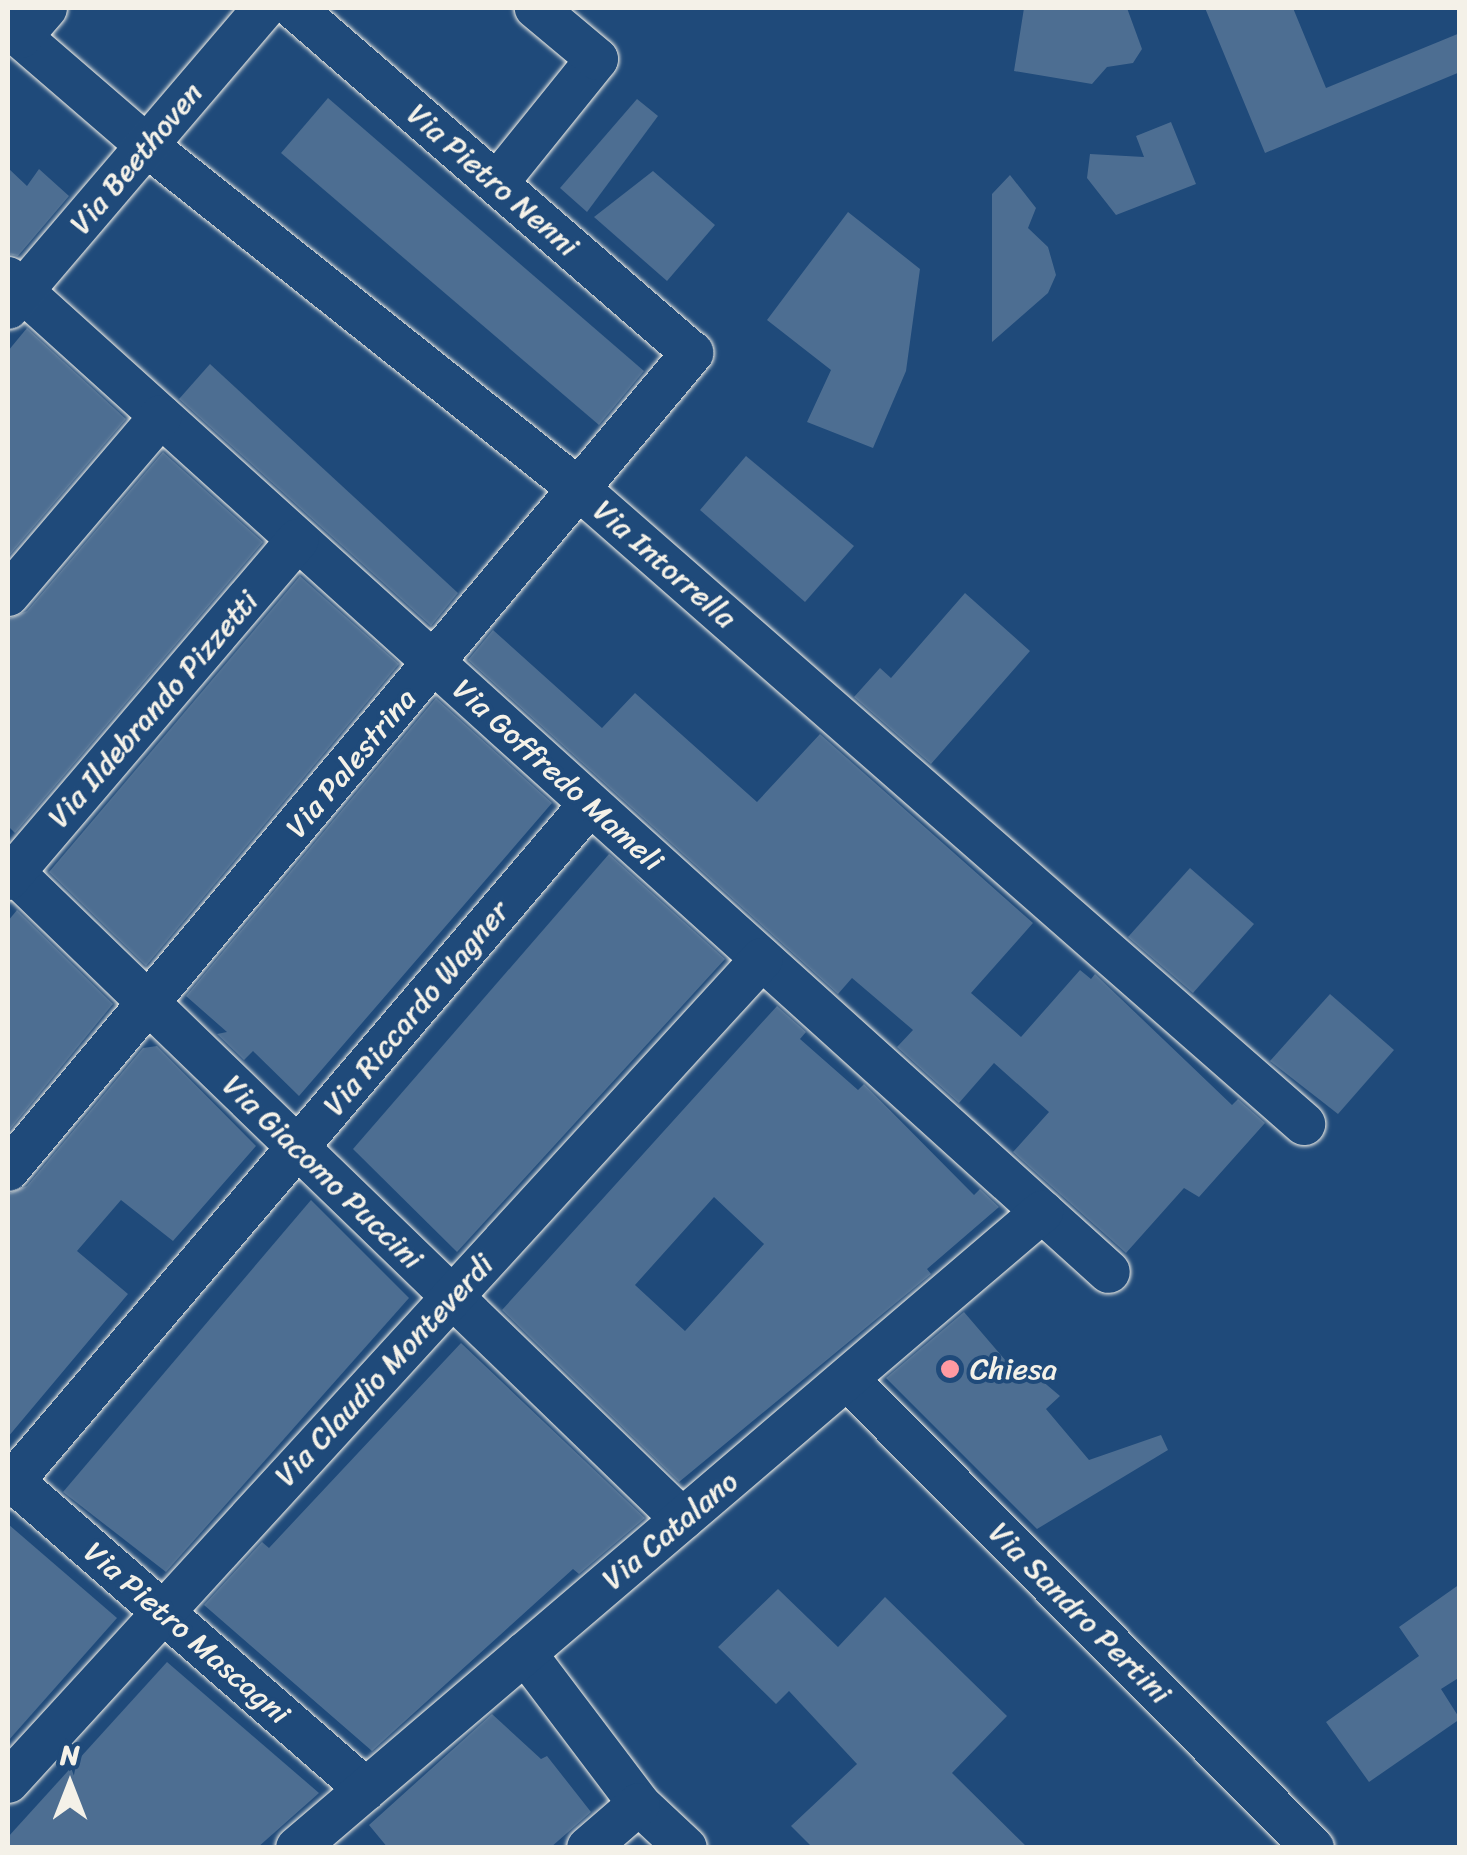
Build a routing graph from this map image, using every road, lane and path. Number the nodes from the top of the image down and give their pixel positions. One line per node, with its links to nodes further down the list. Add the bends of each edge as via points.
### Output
1 (264, 8): 5 (street, Via Beethoven)
2 (294, 8): 6 (street, Via Pietro Nenni)
3 (536, 8): 6 (street, via 597,59)
4 (25, 24): 5 (street, Via Intorrella)
5 (146, 145): 7 (street, Via Beethoven); 10 (street, Via Intorrella)
6 (497, 183): 8 (street, Via Pietro Nenni)
7 (12, 292): 9 (street, Via Goffredo Mameli)
8 (692, 353): 10 (street, Via Palestrina)
9 (161, 416): 11 (street, Via Goffredo Mameli); 12 (street)
10 (579, 489): 13 (street, Via Palestrina); 18 (street, Via Intorrella)
11 (298, 540): 13 (street, Via Goffredo Mameli); 15 (street, Via Ildebrando Pizzetti)
12 (8, 595)
13 (434, 663): 14 (street, Via Goffredo Mameli); 17 (street, Via Palestrina)
14 (590, 804): 16 (street, Via Goffredo Mameli); 19 (street, Via Riccardo Wagner)
15 (9, 872): 17 (street, Via Giacomo Puccini)
16 (762, 959): 21 (street, Via Goffredo Mameli); 23 (street, Via Claudio Monteverdi)
17 (149, 1004): 19 (street, Via Giacomo Puccini); 20 (street, Via Palestrina)
18 (1304, 1124)
19 (297, 1147): 23 (street, Via Giacomo Puccini); 25 (street, Via Riccardo Wagner)
20 (8, 1170)
21 (1042, 1212): 22 (street, Via Goffredo Mameli); 24 (street, Via Catalano)
22 (1109, 1272)
23 (452, 1296): 26 (street, Via Giacomo Puccini); 27 (street, Via Claudio Monteverdi)
24 (848, 1379): 26 (street, Via Catalano); 35 (street, Via Sandro Pertini)
25 (9, 1482): 27 (street, Via Pietro Mascagni)
26 (682, 1520): 28 (street, Via Catalano)
27 (163, 1612): 29 (street, Via Claudio Monteverdi); 30 (street, Via Pietro Mascagni)
28 (525, 1652): 30 (street, Via Catalano); 31 (street)
29 (8, 1782)
30 (366, 1789): 32 (street, Via Catalano)
31 (638, 1804): 33 (street); 34 (street)
32 (297, 1848)
33 (588, 1848)
34 (686, 1848)
35 (1313, 1848)

